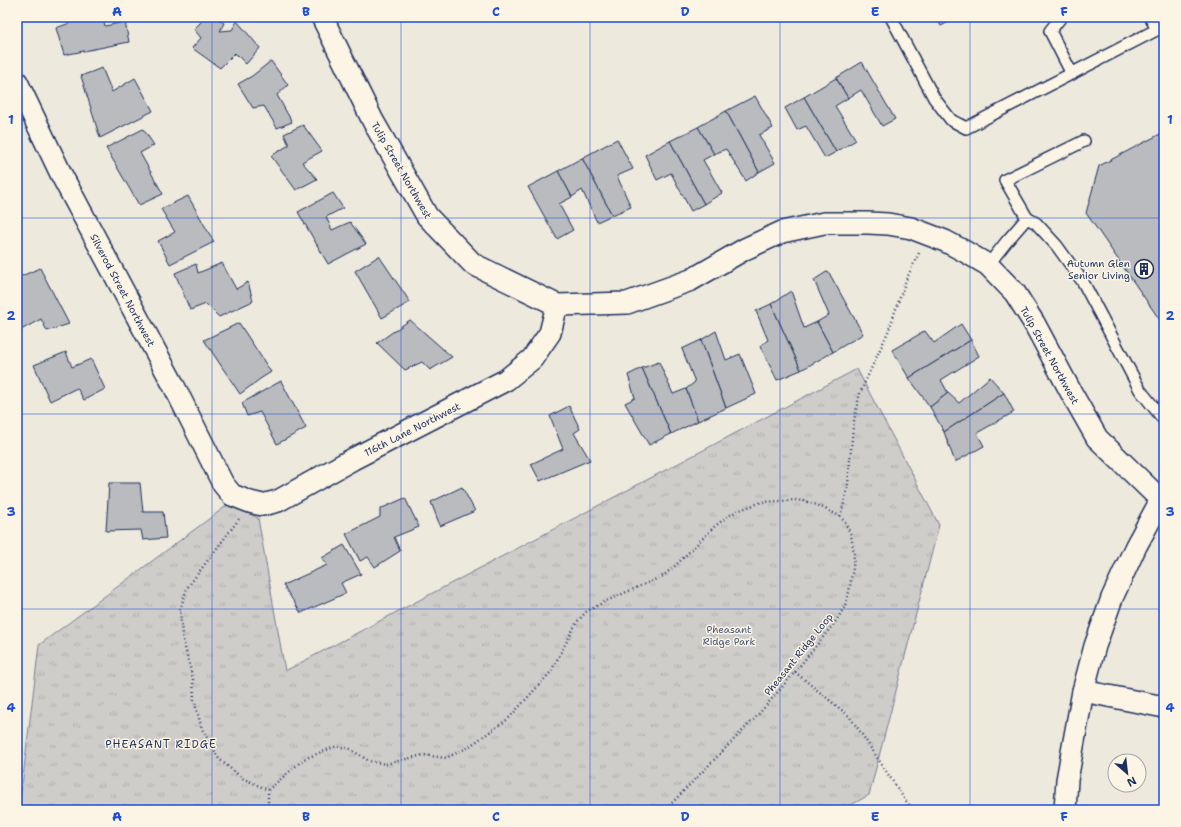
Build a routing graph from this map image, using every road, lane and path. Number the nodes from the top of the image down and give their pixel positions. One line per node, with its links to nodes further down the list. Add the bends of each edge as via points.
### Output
1 (322, 17): 12 (street, Tulip Street Northwest, via 373,121 427,216 473,264)
2 (891, 17): 6 (lane, via 934,98 951,120 966,128)
3 (1061, 17): 6 (lane, via 1050,31)
4 (1150, 17): 5 (lane)
5 (1161, 28): 6 (lane)
6 (1072, 74)
7 (17, 82): 14 (street, Silverod Street Northwest, via 62,176 223,484)
8 (1084, 141): 9 (lane, via 1005,180)
9 (1027, 218): 11 (lane); 13 (lane, via 1036,223 1057,246 1083,282 1140,390)
10 (927, 234): 11 (street, Tulip Street Northwest); 12 (street, Tulip Street Northwest, via 888,224 824,223 782,232 745,249 691,280 627,303); 16 (path, via 906,280 888,332 860,393 853,427 848,484)
11 (988, 265): 15 (street, Tulip Street Northwest, via 1015,293 1034,323 1097,438)
12 (556, 305): 14 (street, 116th Lane Northwest, via 550,333 532,359 506,380 278,501 262,505)
13 (1164, 420)
14 (241, 499): 20 (path, via 234,528 187,588 180,610 182,636 202,730 219,759 242,778)
15 (1163, 501): 18 (street, via 1136,546 1112,598 1095,646)
16 (840, 516): 17 (path, Pheasant Ridge Loop, via 851,535 854,553 845,606); 20 (path, via 817,505 795,500 762,502 737,511 714,527 663,576 586,612 577,622 550,673 508,719 468,748 446,758 423,755 386,764 369,761 350,749 337,746 304,759)
17 (795, 672): 22 (path, Pheasant Ridge Loop); 23 (path, via 849,716)
18 (1083, 692): 19 (street); 24 (street, via 1067,780)
19 (1164, 707)
20 (268, 790): 21 (path)
21 (268, 810)
22 (666, 810)
23 (914, 810)
24 (1065, 810)

